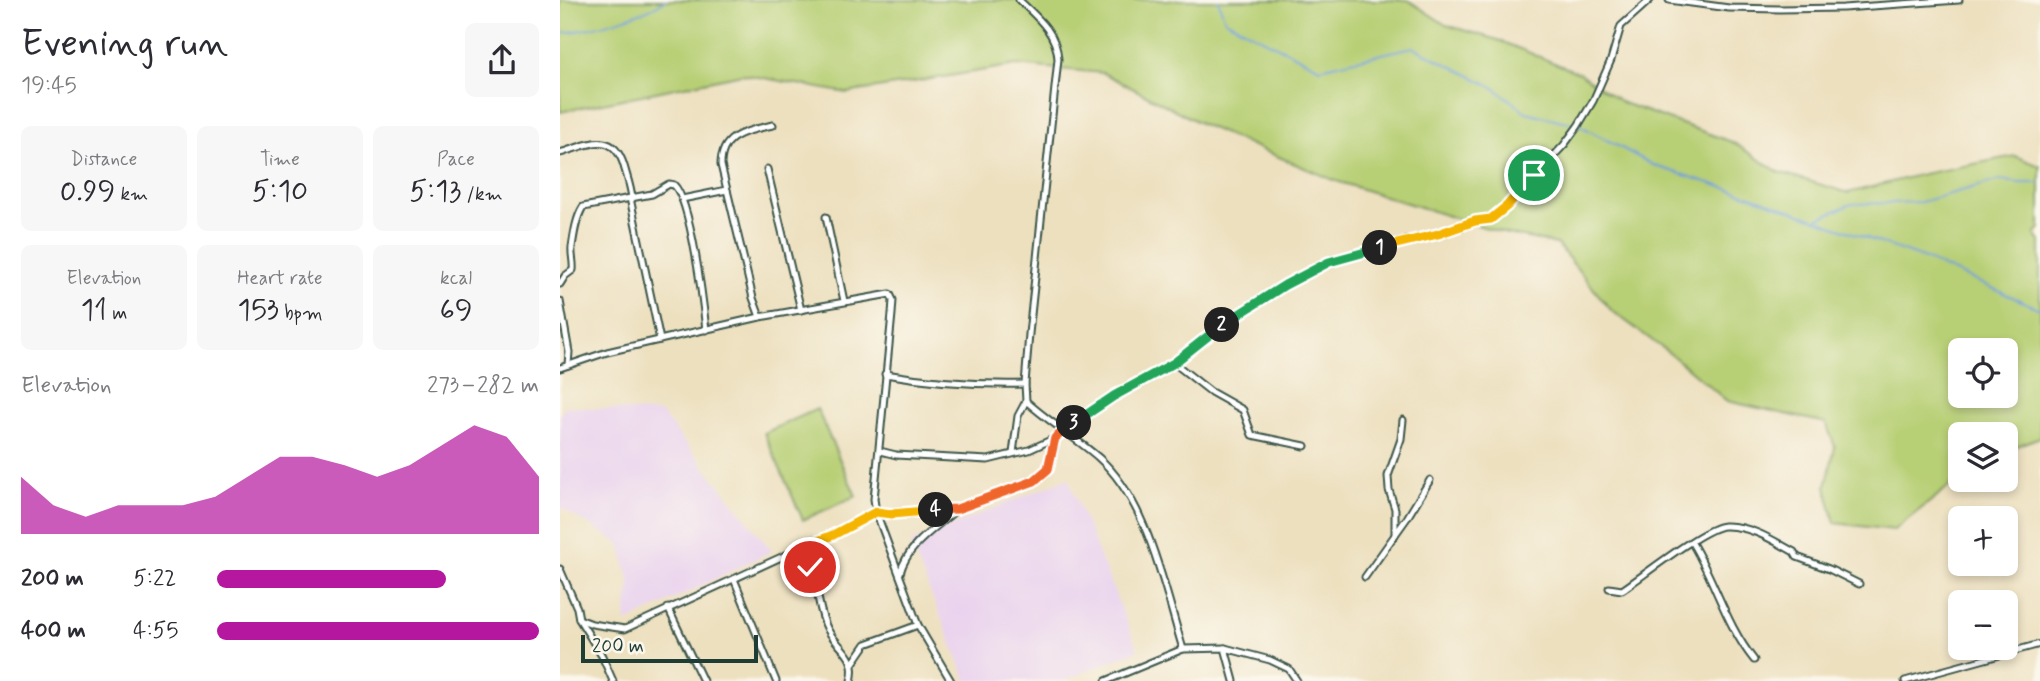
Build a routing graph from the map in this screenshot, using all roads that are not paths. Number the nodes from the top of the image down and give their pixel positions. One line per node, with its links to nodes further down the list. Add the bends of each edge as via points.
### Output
1 (1019, 0): 24 (street, via 1055,38 1058,59)
2 (1650, 0): 20 (street, via 1621,26 1611,60 1578,126 1498,215 1329,262 1227,321)
3 (1669, 0): 4 (street, via 1780,9)
4 (1959, 0)
5 (773, 125): 8 (street, via 727,142 721,151 721,165)
6 (560, 153): 9 (street, via 600,143 615,146)
7 (767, 169): 16 (street)
8 (727, 190): 10 (street); 17 (street)
9 (631, 198): 10 (street, via 652,194 669,184); 12 (street, via 583,207 572,249 573,270); 19 (street)
10 (682, 199): 18 (street)
11 (826, 217): 15 (street)
12 (562, 276): 13 (street)
13 (560, 284)
14 (560, 301): 21 (street)
15 (844, 301): 16 (street); 23 (street, via 890,294)
16 (801, 310): 17 (street)
17 (760, 317): 18 (street)
18 (706, 330): 19 (street)
19 (660, 340): 21 (street)
20 (1174, 363): 27 (street); 29 (street, via 1243,410 1252,435)
21 (568, 365): 22 (street)
22 (560, 368)
23 (885, 374): 24 (street); 30 (street)
24 (1025, 384): 25 (street)
25 (1026, 401): 27 (street); 31 (street, via 1018,416)
26 (1403, 420): 35 (street, via 1388,476)
27 (1063, 431): 28 (street); 49 (street, via 1100,459 1141,514)
28 (1055, 438): 31 (street); 33 (street, via 1048,469 1034,481)
29 (1305, 446)
30 (880, 451): 31 (street, via 988,460); 34 (street)
31 (1013, 453)
32 (1430, 480): 35 (street)
33 (957, 509): 34 (street); 39 (street, via 916,545)
34 (876, 512): 37 (street); 39 (street)
35 (1395, 535): 40 (street)
36 (1692, 543): 42 (street, via 1721,526 1748,528 1797,557); 43 (street, via 1622,590); 50 (street, via 1708,569 1730,625)
37 (798, 549): 41 (street); 51 (street, via 810,567 828,630)
38 (560, 569): 45 (street)
39 (900, 573): 46 (street)
40 (1365, 577)
41 (734, 579): 44 (street); 55 (street)
42 (1858, 584)
43 (1609, 588)
44 (668, 608): 45 (street, via 625,629); 54 (street)
45 (579, 619): 53 (street)
46 (919, 625): 51 (street, via 866,644); 57 (street)
47 (2040, 644): 61 (street)
48 (1225, 648): 49 (street); 59 (street); 60 (street, via 1270,660 1289,669)
49 (1183, 649): 52 (street)
50 (1754, 660)
51 (853, 663): 56 (street)
52 (1120, 679): 58 (street)
53 (613, 681)
54 (703, 681)
55 (776, 681)
56 (851, 681)
57 (951, 681)
58 (1106, 681)
59 (1234, 681)
60 (1297, 681)
61 (1905, 681)

